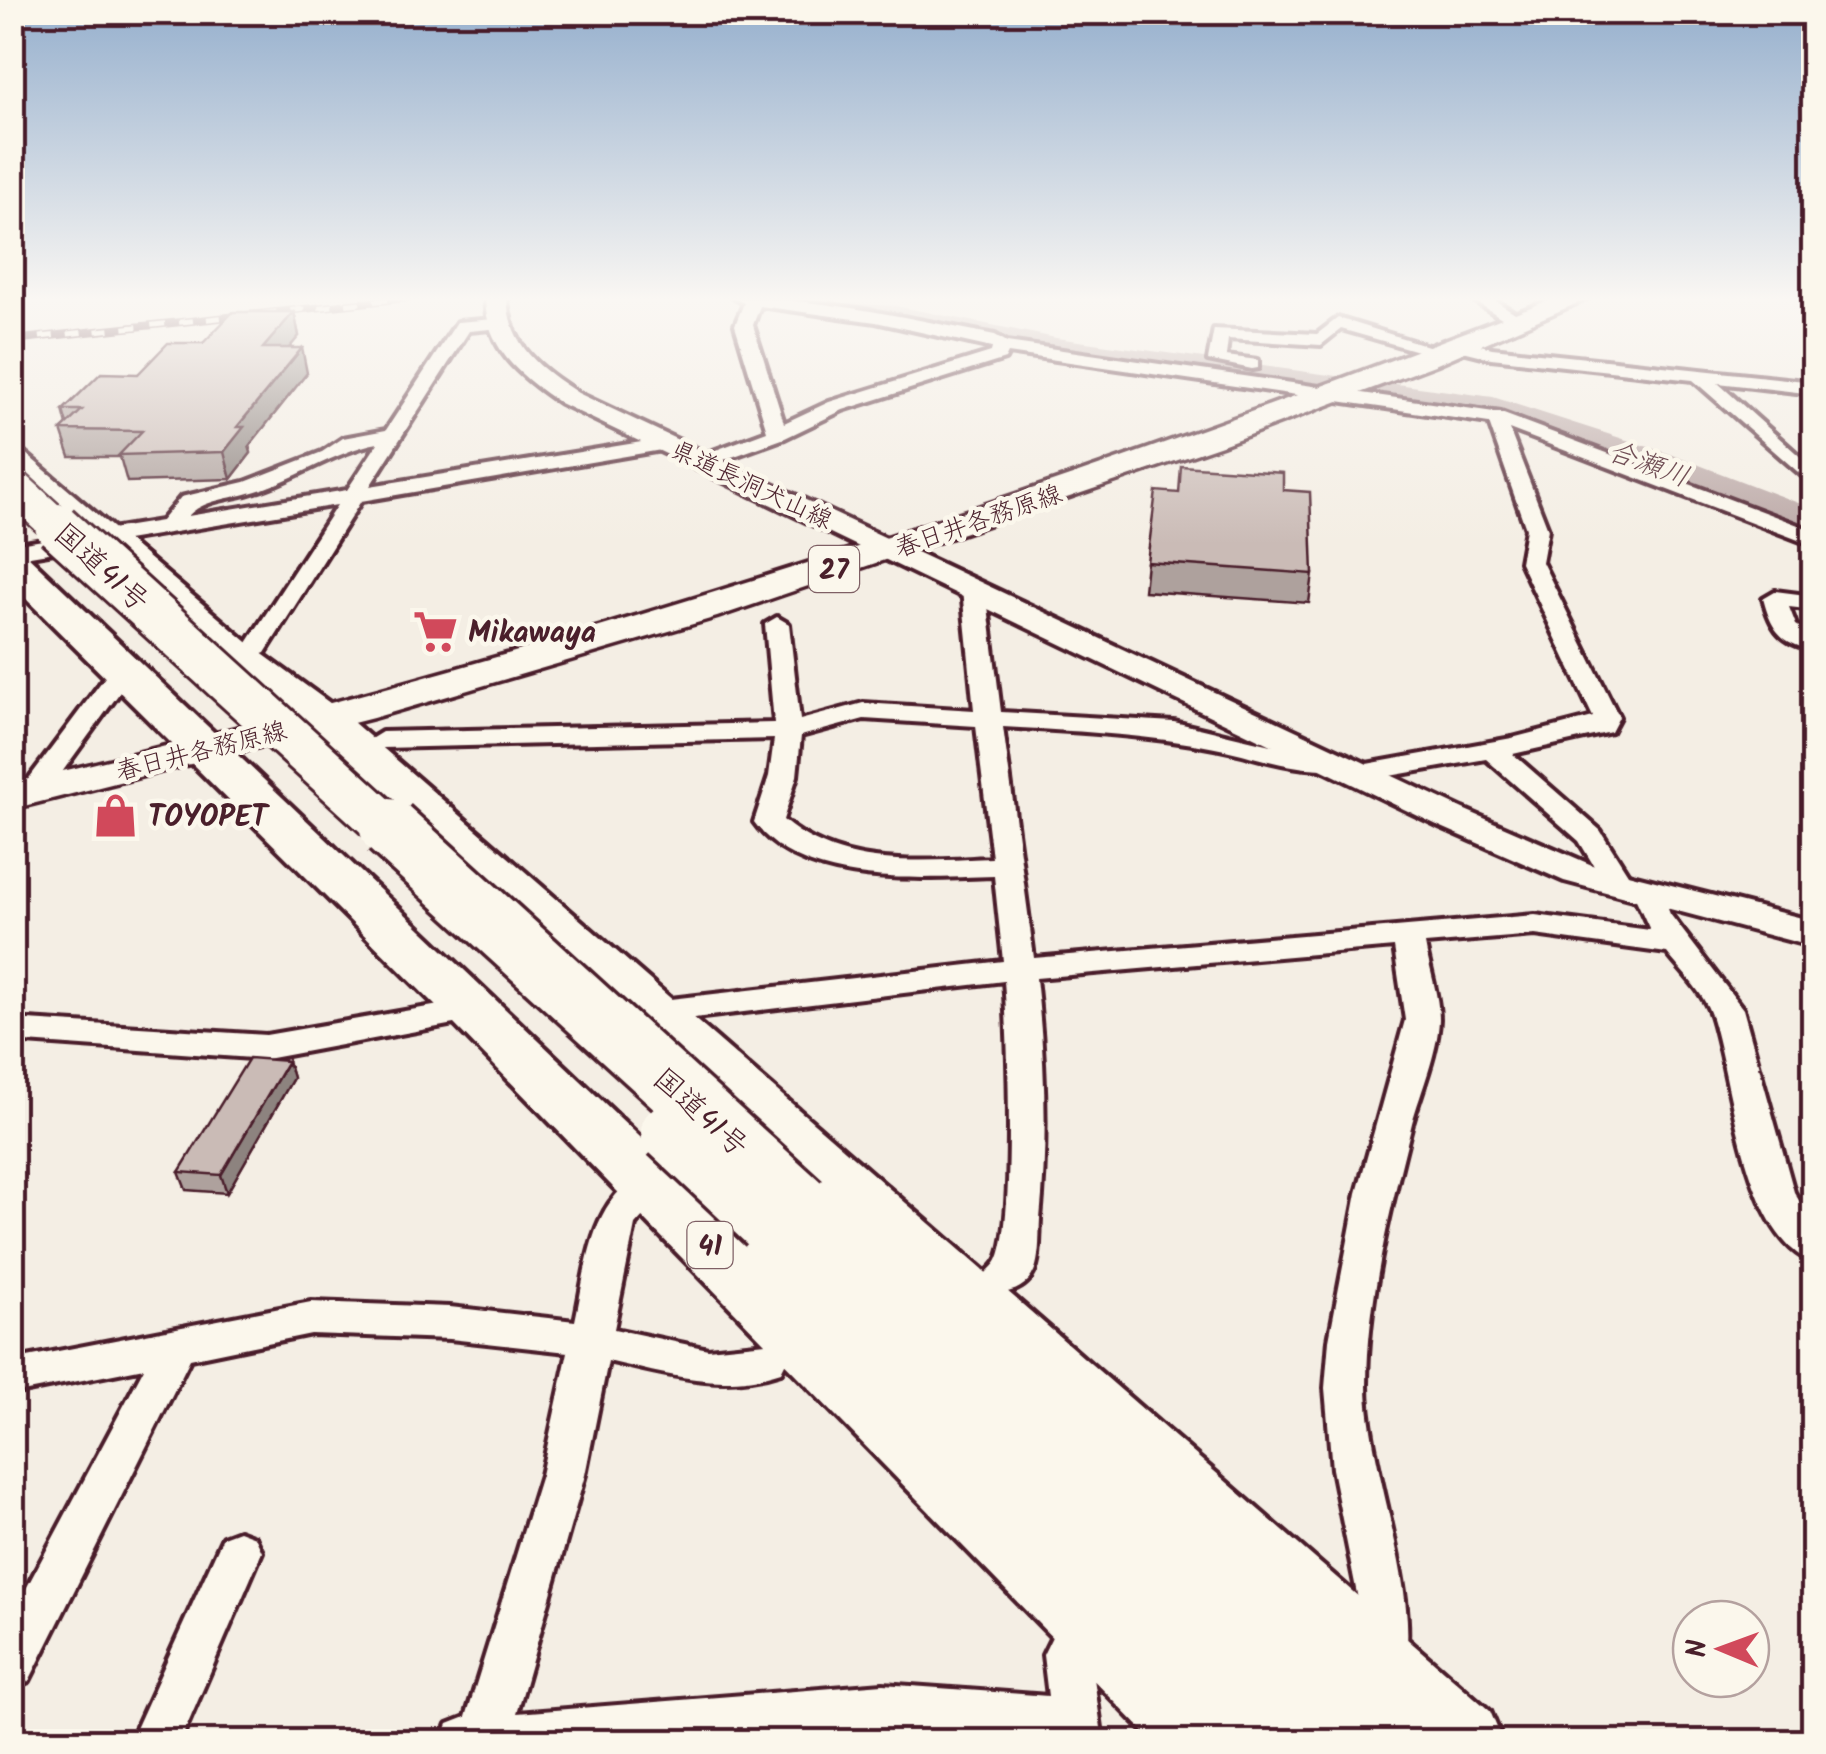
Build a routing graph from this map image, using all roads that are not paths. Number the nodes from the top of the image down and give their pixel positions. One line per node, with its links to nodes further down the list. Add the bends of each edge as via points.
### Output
1 (430, 380): 12 (street)
2 (542, 380): 14 (street, 県道長洞犬山線)
3 (761, 380): 13 (street)
4 (920, 380): 13 (street, via 836,406)
5 (1240, 380): 10 (street)
6 (1374, 380): 10 (main road, 春日井各務原線 / 27)
7 (1704, 380): 17 (street)
8 (1737, 380): 9 (street)
9 (1814, 388)
10 (1333, 393): 11 (street); 24 (main road, 春日井各務原線 / 27)
11 (1501, 420): 22 (street); 38 (street, via 1504,451 1537,529 1532,562 1606,716 1602,726)
12 (396, 434): 19 (street); 21 (street, via 350,442 252,486 189,502)
13 (778, 434): 15 (street)
14 (666, 444): 15 (street, 県道長洞犬山線); 19 (street)
15 (704, 461): 24 (street, 県道長洞犬山線)
16 (12, 462): 23 (highway)
17 (1814, 480)
18 (12, 485): 51 (highway, 国道41号 / 41, bridge)
19 (356, 498): 21 (street); 31 (street, via 256,648)
20 (12, 519): 51 (highway, 国道41号 / 41, bridge)
21 (165, 530): 23 (street)
22 (1814, 539)
23 (100, 541): 25 (street); 31 (highway)
24 (893, 550): 27 (street, 県道長洞犬山線); 33 (main road, 春日井各務原線 / 27)
25 (12, 552)
26 (12, 562): 32 (highway)
27 (974, 590): 34 (street); 39 (street, 県道長洞犬山線)
28 (1814, 603): 30 (street, via 1775,598 1783,628 1796,640)
29 (777, 624): 35 (street)
30 (1814, 643)
31 (238, 656): 33 (highway)
32 (124, 670): 37 (highway); 40 (street)
33 (322, 719): 37 (main road, 春日井各務原線 / 27); 48 (highway)
34 (985, 719): 35 (street, via 863,710); 39 (street, via 1174,730); 41 (street)
35 (788, 731): 36 (street); 41 (street, via 768,822 779,834 856,868)
36 (382, 740)
37 (201, 750): 40 (main road, 春日井各務原線 / 27); 47 (highway, 41)
38 (1493, 752): 39 (street); 42 (street, via 1590,836)
39 (1346, 766): 42 (street, 県道長洞犬山線, via 1578,873)
40 (19, 796)
41 (1006, 868): 46 (street)
42 (1634, 889): 43 (street, 県道長洞犬山線); 45 (street)
43 (1814, 934)
44 (1408, 937): 45 (street, via 1534,925); 46 (street); 61 (street, via 1422,1020 1376,1194 1348,1340 1346,1388 1354,1469 1387,1624)
45 (1677, 944): 52 (street, via 1726,1009 1775,1192 1797,1234)
46 (1021, 969): 48 (street); 53 (street, via 1021,1239 1016,1267)
47 (474, 1010): 49 (street, via 266,1048); 50 (highway, 41)
48 (644, 1013): 61 (highway)
49 (12, 1030)
50 (651, 1186): 55 (street, via 617,1219); 59 (highway, 41)
51 (784, 1213): 61 (highway, 国道41号 / 41); 66 (highway, 国道41号 / 41)
52 (1814, 1247)
53 (1001, 1280)
54 (178, 1342): 55 (street, via 310,1318 351,1318 565,1335); 57 (street); 60 (street)
55 (593, 1344): 56 (street, via 708,1366); 63 (street, via 563,1475)
56 (766, 1360)
57 (12, 1377)
58 (239, 1552): 64 (street)
59 (1086, 1619): 62 (street, via 1068,1655); 65 (highway, 41)
60 (12, 1665)
61 (1385, 1708): 67 (highway)
62 (1078, 1732): 63 (street, via 884,1708)
63 (476, 1739)
64 (155, 1742)
65 (1217, 1742)
66 (1300, 1742)
67 (1459, 1742)

